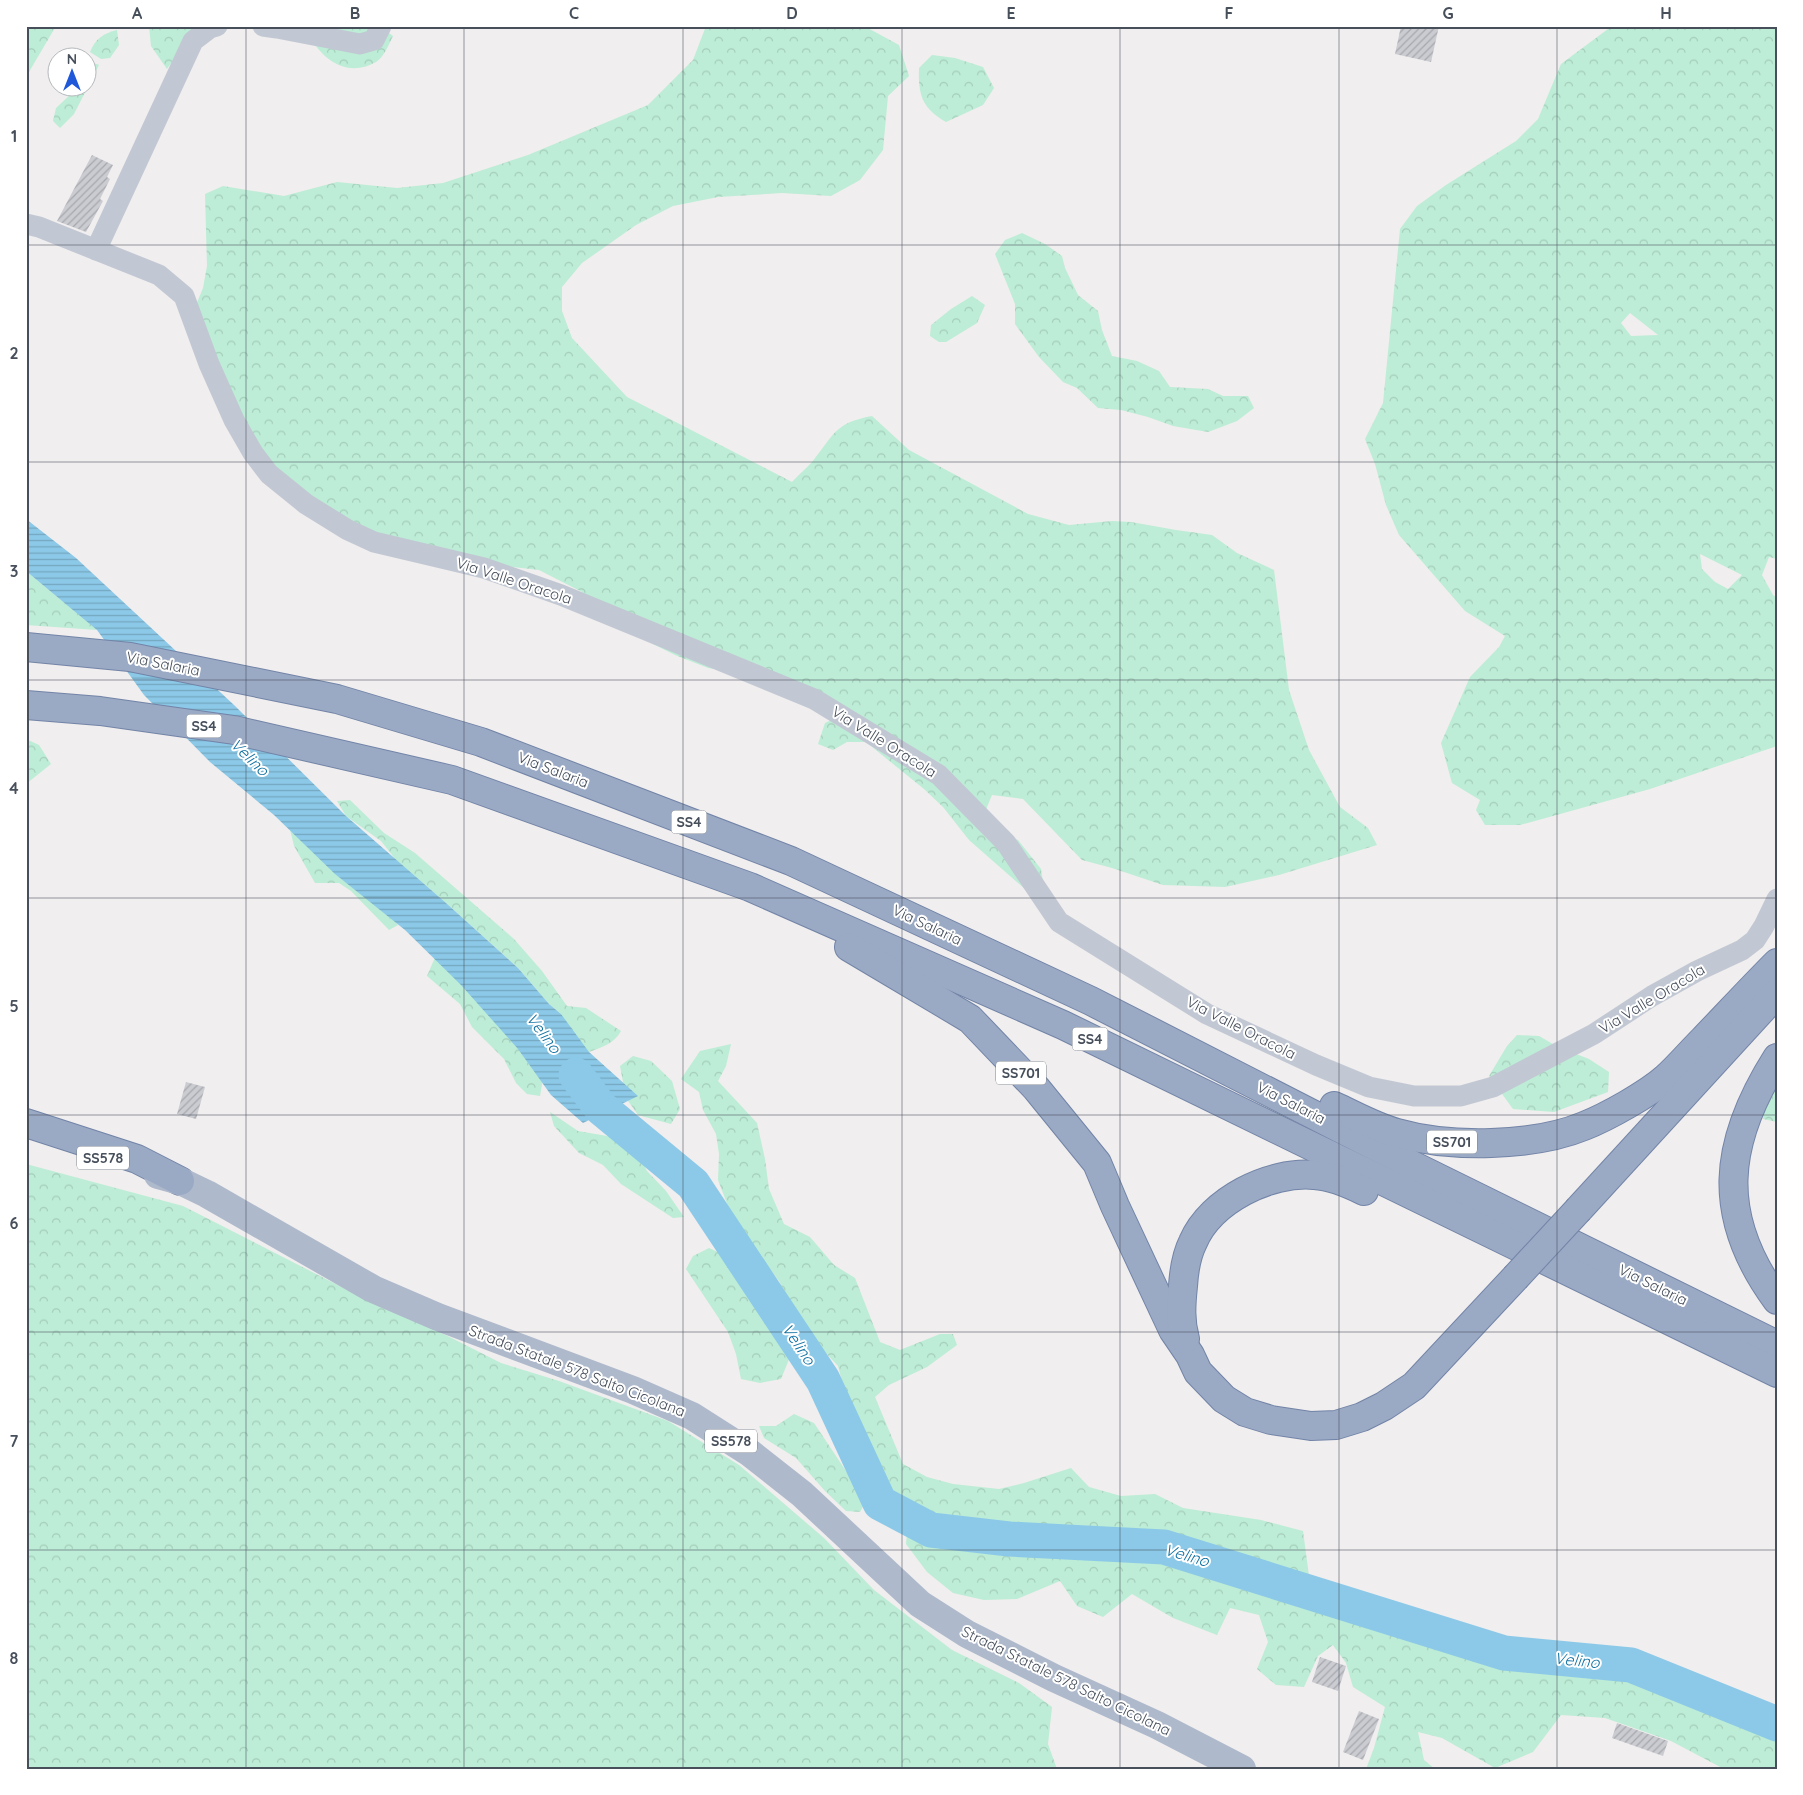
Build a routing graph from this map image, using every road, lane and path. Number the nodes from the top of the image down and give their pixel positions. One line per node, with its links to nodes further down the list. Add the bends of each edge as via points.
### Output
1 (217, 26): 5 (street, via 193,41)
2 (263, 26): 3 (street, via 360,44 374,40)
3 (381, 26)
4 (26, 224): 5 (street, Via Valle Oracola)
5 (96, 250): 9 (street, Via Valle Oracola, via 160,275 184,296 209,364 253,453 269,474 306,504 374,542 484,568 553,592 814,698 939,775 1006,843 1059,922 1208,1014 1369,1087 1414,1096 1461,1096 1493,1087 1594,1034 1697,971 1742,950 1760,933)
6 (26, 647): 12 (highway, Via Salaria / SS4, via 130,657 337,699 481,742 791,862)
7 (26, 705): 8 (highway, Via Salaria / SS4, via 100,711 234,730 452,780)
8 (750, 887): 19 (highway, SS701, via 970,1019 1036,1088 1097,1163 1174,1330); 20 (highway, Via Salaria / SS4, via 1063,1025)
9 (1777, 899)
10 (1777, 963): 12 (highway, SS701, via 1666,1078 1632,1101 1584,1126 1554,1135 1493,1142 1445,1141 1396,1133)
11 (1777, 993): 19 (highway, SS701, bridge, via 1414,1386 1384,1406 1336,1425 1311,1426 1271,1420 1245,1412 1224,1399 1198,1372)
12 (1091, 1001): 18 (highway, Via Salaria / SS4)
13 (1777, 1058): 17 (highway, via 1760,1084 1748,1112 1738,1141 1733,1173 1734,1205 1743,1242)
14 (26, 1122): 16 (highway, via 137,1159)
15 (26, 1135): 16 (main road, Strada Statale 578 Salto Cicolana / SS578)
16 (180, 1181): 22 (main road, Strada Statale 578 Salto Cicolana / SS578, via 373,1289 692,1416 750,1453 787,1482 920,1604 967,1634)
17 (1777, 1300)
18 (1777, 1346)
19 (1190, 1355): 20 (highway, SS701, via 1180,1310 1184,1265 1193,1240 1209,1216 1262,1182 1288,1175 1314,1175 1340,1180 1597,1296)
20 (1749, 1360): 21 (highway, Via Salaria / SS4)
21 (1777, 1374)
22 (1242, 1769)

